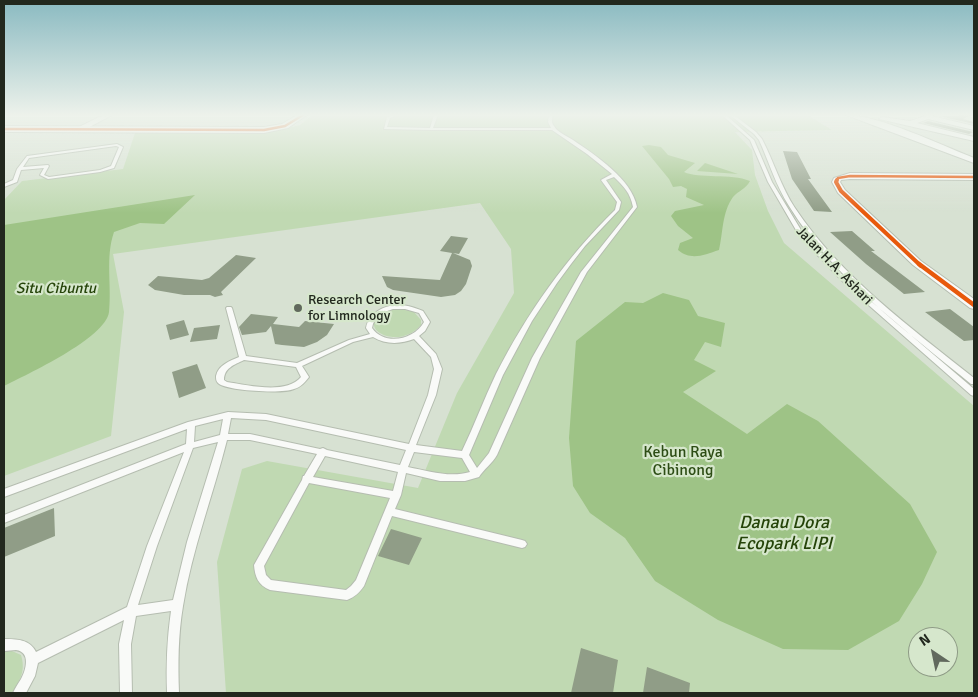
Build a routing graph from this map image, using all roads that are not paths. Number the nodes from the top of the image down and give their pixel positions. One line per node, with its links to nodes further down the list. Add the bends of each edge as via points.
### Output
1 (96, 148): 8 (lane, via 35,155 28,158)
2 (121, 148): 8 (lane, via 112,167 100,171 48,178 42,175 47,166)
3 (579, 148): 9 (lane)
4 (755, 148): 12 (lane, Jalan H.A. Ashari)
5 (763, 148): 13 (lane, Jalan H.A. Ashari)
6 (940, 148): 7 (street)
7 (974, 161)
8 (19, 170): 11 (lane, via 15,181)
9 (614, 176): 30 (lane, via 603,180 619,202 617,210 584,242 554,280 505,365); 32 (lane, via 635,198 635,207 584,272 536,358 493,455)
10 (974, 178): 16 (street, via 850,176 838,178 836,182 841,192 917,263)
11 (4, 186)
12 (777, 196): 13 (lane); 15 (lane, Jalan H.A. Ashari, via 802,236)
13 (786, 197): 14 (lane, Jalan H.A. Ashari, via 819,244)
14 (860, 285): 15 (lane); 22 (lane, Jalan H.A. Ashari)
15 (850, 286): 23 (lane, Jalan H.A. Ashari)
16 (974, 305)
17 (229, 308): 20 (lane)
18 (374, 335): 19 (lane, via 393,340); 19 (lane, via 369,328 373,317 388,309 406,307 421,312 426,318 426,326); 21 (lane, via 351,341)
19 (415, 336): 28 (lane, via 434,356 438,369 432,395)
20 (243, 358): 21 (lane); 21 (lane, via 222,369 220,381 282,389 303,382 305,377)
21 (298, 365)
22 (974, 382)
23 (974, 393)
24 (228, 415): 25 (lane); 26 (lane); 28 (lane, via 266,417)
25 (191, 424): 27 (lane); 34 (lane)
26 (224, 437): 27 (lane); 29 (lane, via 250,437); 39 (lane)
27 (190, 446): 37 (lane); 40 (lane)
28 (411, 448): 30 (lane); 31 (lane)
29 (323, 451): 31 (lane); 33 (lane)
30 (464, 455): 32 (lane)
31 (403, 469): 32 (lane, via 456,478); 35 (lane)
32 (476, 475)
33 (306, 479): 35 (lane); 36 (lane, via 259,564 263,581 270,584 347,595 360,582)
34 (4, 494)
35 (396, 495): 36 (lane)
36 (389, 512): 38 (lane)
37 (4, 519)
38 (522, 544)
39 (177, 605): 40 (lane); 45 (lane)
40 (131, 611): 42 (lane); 44 (lane, via 125,644)
41 (4, 644): 42 (lane, via 23,646 30,650)
42 (33, 659): 43 (lane, via 32,672)
43 (20, 693)
44 (126, 693)
45 (173, 693)

